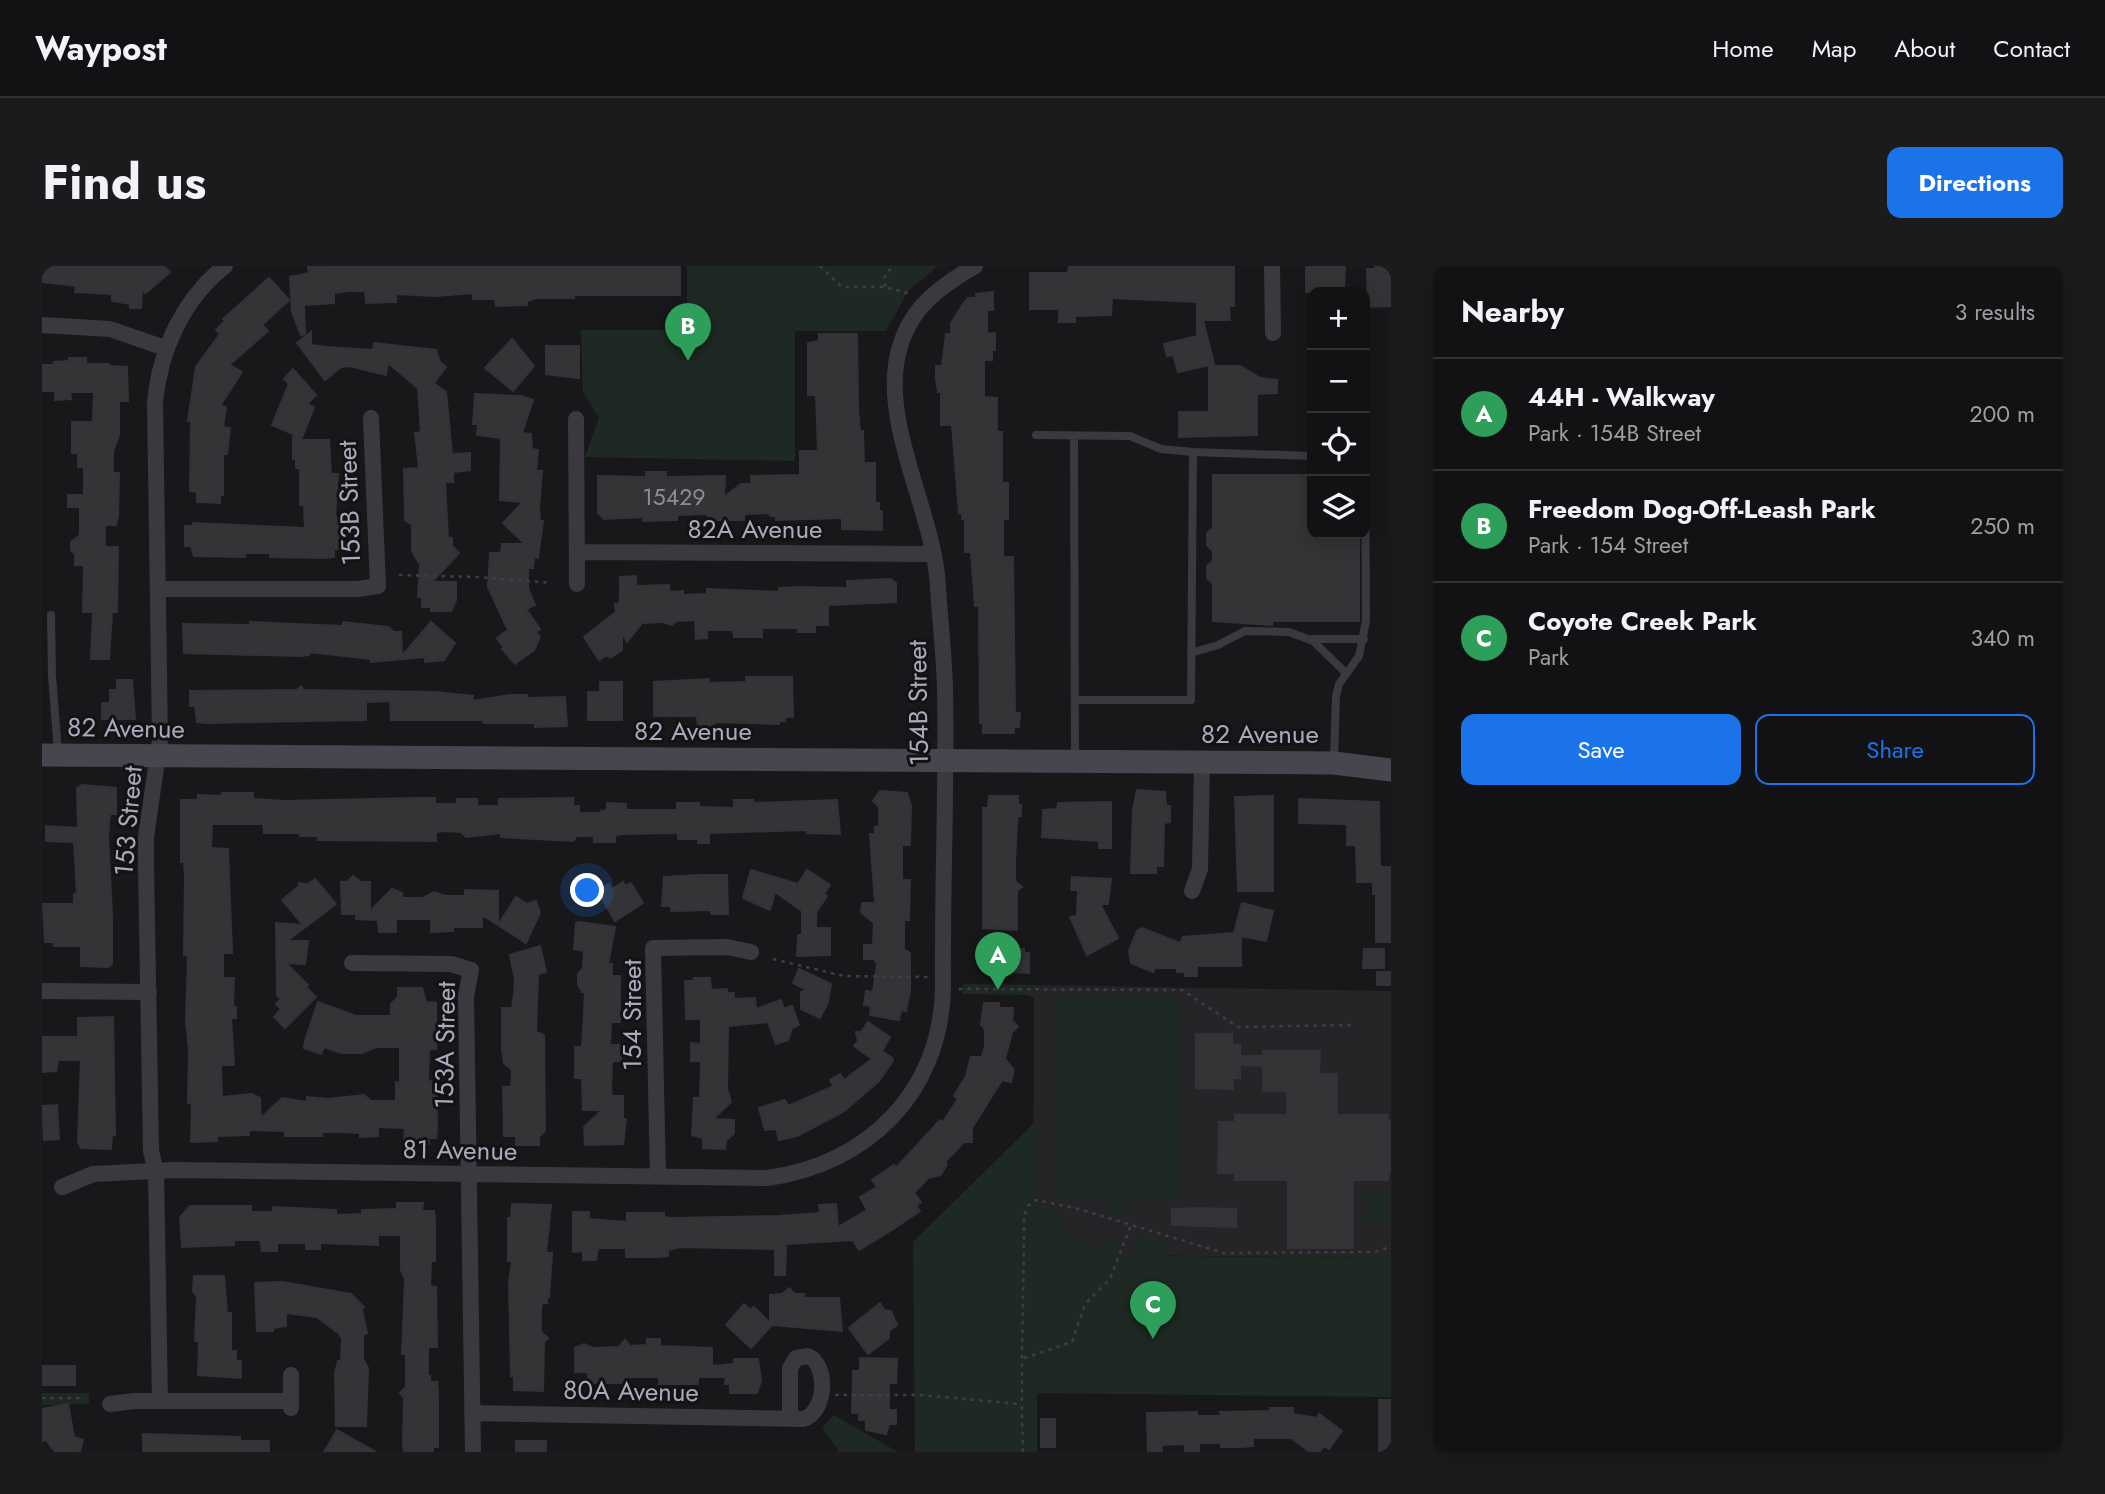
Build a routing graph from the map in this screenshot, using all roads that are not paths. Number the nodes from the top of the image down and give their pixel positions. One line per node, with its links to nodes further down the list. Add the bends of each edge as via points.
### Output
1 (225, 266): 6 (street, 153 Street, via 199,291)
2 (975, 266): 15 (street, 154B Street, via 923,302 908,325 896,364 898,411)
3 (1272, 266): 5 (street)
4 (42, 325): 6 (street, via 110,329)
5 (1273, 333)
6 (165, 348): 17 (street, 153 Street, via 155,402)
7 (371, 418): 17 (street, 153B Street, via 378,586)
8 (576, 419): 14 (street)
9 (1036, 435): 10 (lane)
10 (1074, 436): 11 (lane, via 1130,436 1161,449); 23 (lane)
11 (1193, 452): 12 (lane); 21 (lane)
12 (1307, 456)
13 (1365, 476): 20 (lane)
14 (577, 552): 15 (street, 82A Avenue); 16 (street)
15 (932, 554): 27 (street, 154B Street, via 939,586)
16 (577, 584)
17 (158, 589): 25 (street, 153 Street)
18 (51, 615): 24 (lane)
19 (1310, 639): 20 (lane); 21 (lane, via 1289,632 1245,631); 22 (lane)
20 (1364, 639): 22 (lane, via 1356,665)
21 (1191, 653): 23 (lane, via 1191,700)
22 (1346, 673): 30 (lane, via 1336,696)
23 (1075, 700): 28 (lane)
24 (50, 755): 25 (street, 82 Avenue)
25 (158, 756): 27 (street, 82 Avenue); 36 (street, 153 Street, via 146,850)
26 (1391, 758): 30 (street, 82 Avenue)
27 (945, 761): 28 (street, 82 Avenue); 37 (street, 154B Street, via 939,1026 926,1066 903,1104)
28 (1075, 761): 29 (street, 82 Avenue)
29 (1202, 762): 30 (street, 82 Avenue); 32 (street, via 1200,869)
30 (1339, 763): 31 (street, 82 Avenue)
31 (1391, 770)
32 (1192, 891)
33 (751, 952): 40 (street, 154 Street, via 727,947 653,948)
34 (352, 963): 39 (street, 153A Street, via 450,964 471,970 466,996)
35 (42, 991): 36 (street)
36 (149, 992): 38 (street, 153 Street, via 151,1151)
37 (855, 1149): 40 (street, 81 Avenue, via 823,1165 774,1177)
38 (156, 1172): 39 (street, 81 Avenue); 41 (street, 81 Avenue, via 93,1174); 43 (street, 153 Street)
39 (469, 1174): 40 (street, 81 Avenue); 45 (street, 153A Street)
40 (658, 1177)
41 (62, 1187)
42 (291, 1375): 43 (street, via 291,1405)
43 (160, 1401): 44 (street)
44 (110, 1404)
45 (472, 1413): 46 (street, 80A Avenue); 47 (street, 153A Street)
46 (790, 1418)
47 (473, 1452)

